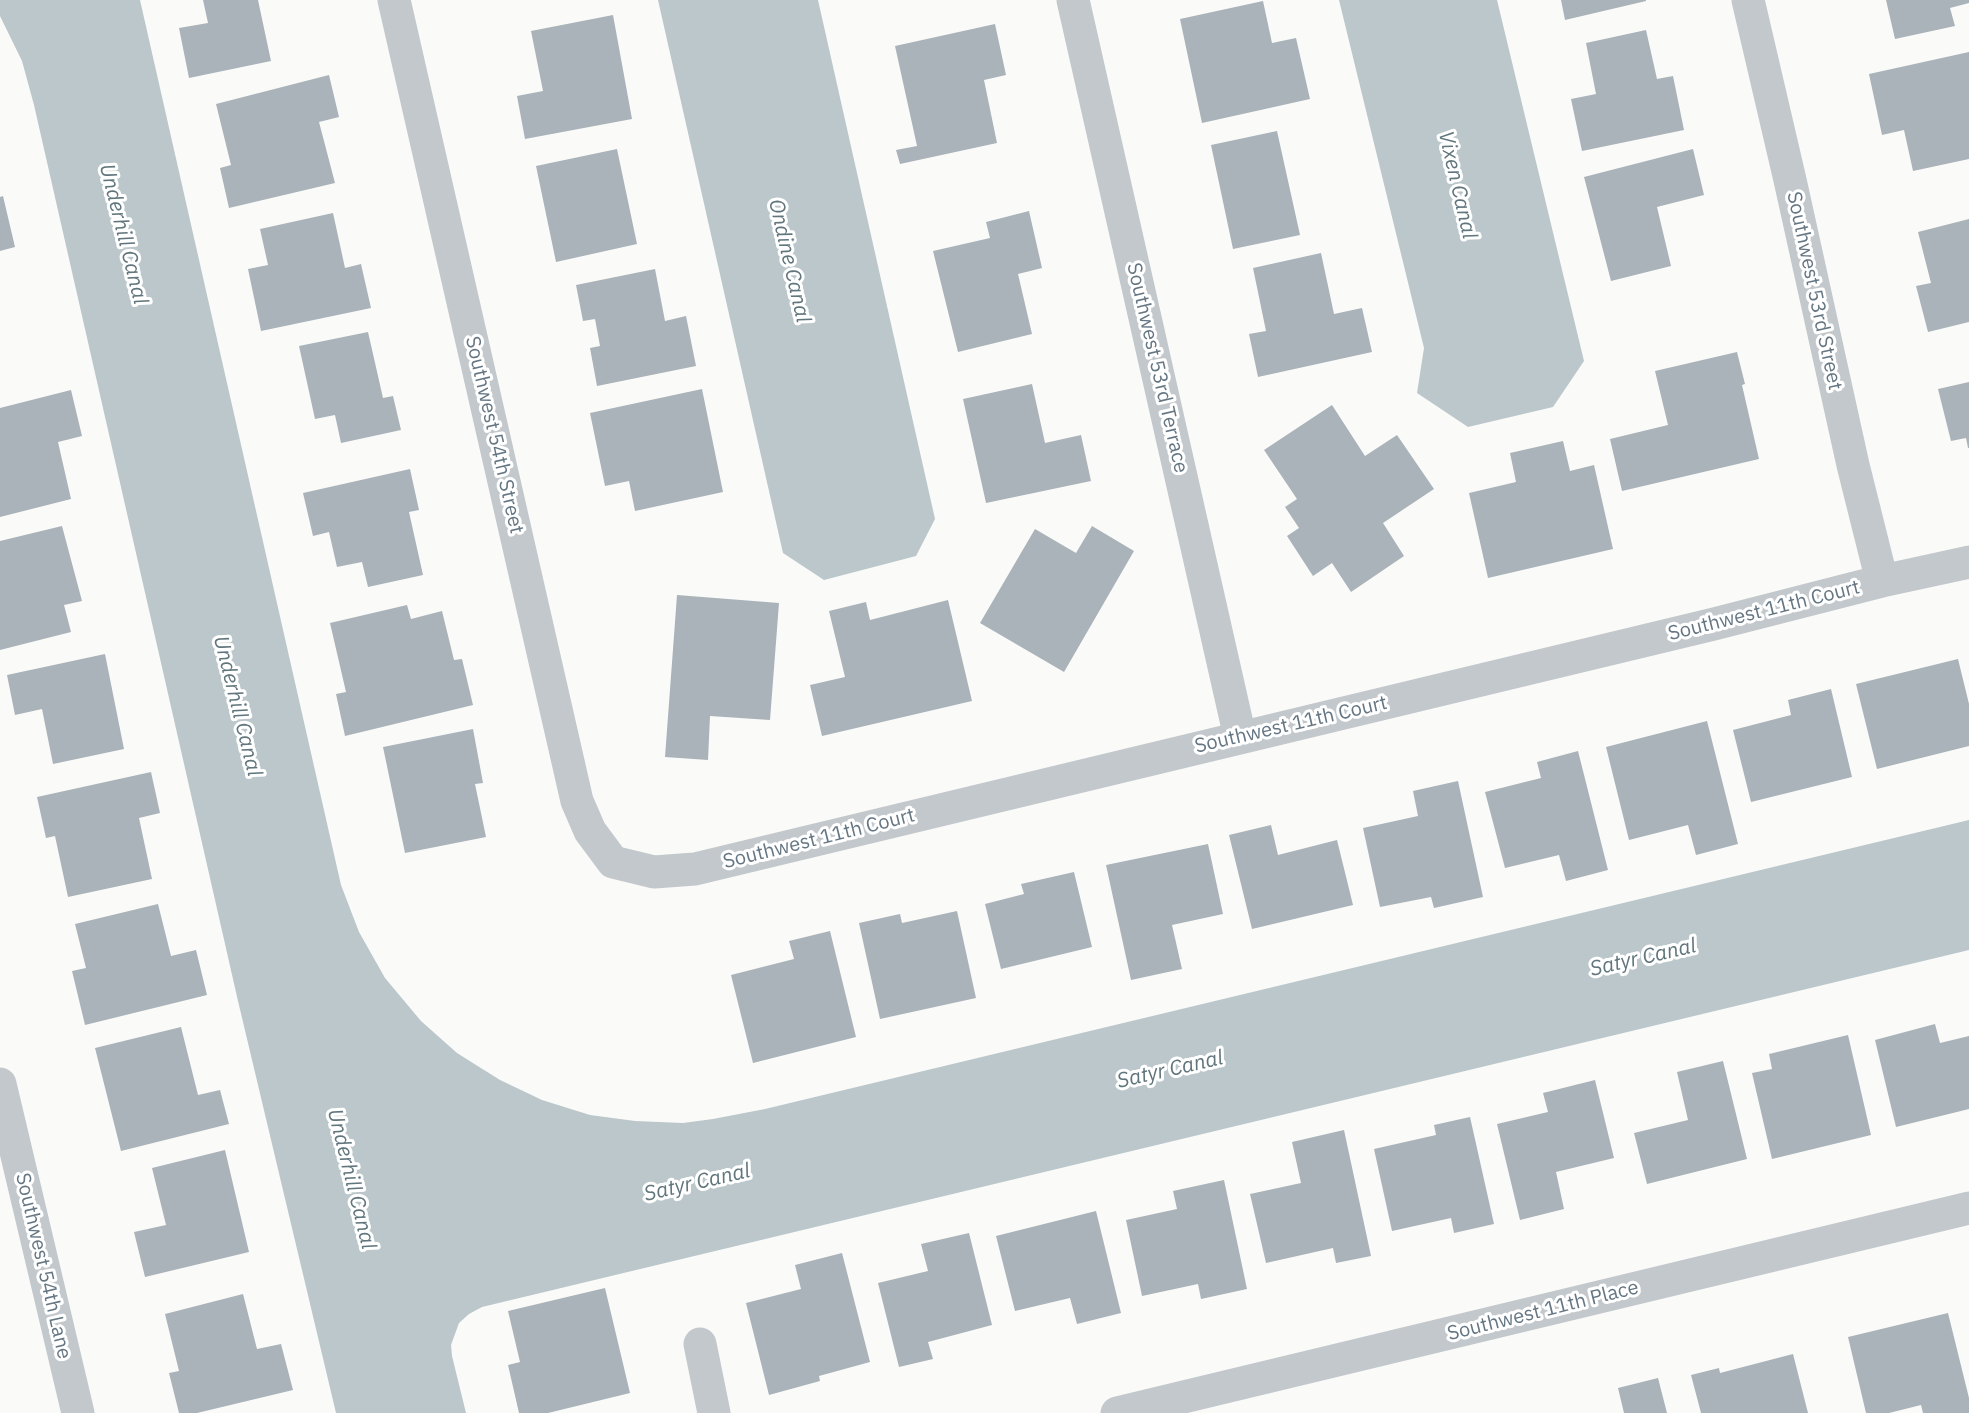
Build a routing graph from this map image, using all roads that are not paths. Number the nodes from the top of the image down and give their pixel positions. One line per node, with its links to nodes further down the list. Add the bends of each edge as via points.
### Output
1 (394, 0): 7 (street, Southwest 54th Street, via 577,801 590,831)
2 (1073, 0): 6 (street, Southwest 53rd Terrace)
3 (1748, 0): 5 (street, Southwest 53rd Street, via 1852,465)
4 (1969, 562): 5 (street, Southwest 11th Court)
5 (1882, 581): 6 (street, Southwest 11th Court)
6 (1240, 737): 7 (street, Southwest 11th Court, via 695,869 654,873)
7 (613, 862)
8 (0, 1084): 9 (street, Southwest 54th Lane)
9 (13, 1201): 12 (street, Southwest 54th Lane)
10 (1969, 1208): 14 (street, Southwest 11th Place)
11 (700, 1344): 13 (street)
12 (78, 1413)
13 (714, 1413)
14 (1117, 1413)

